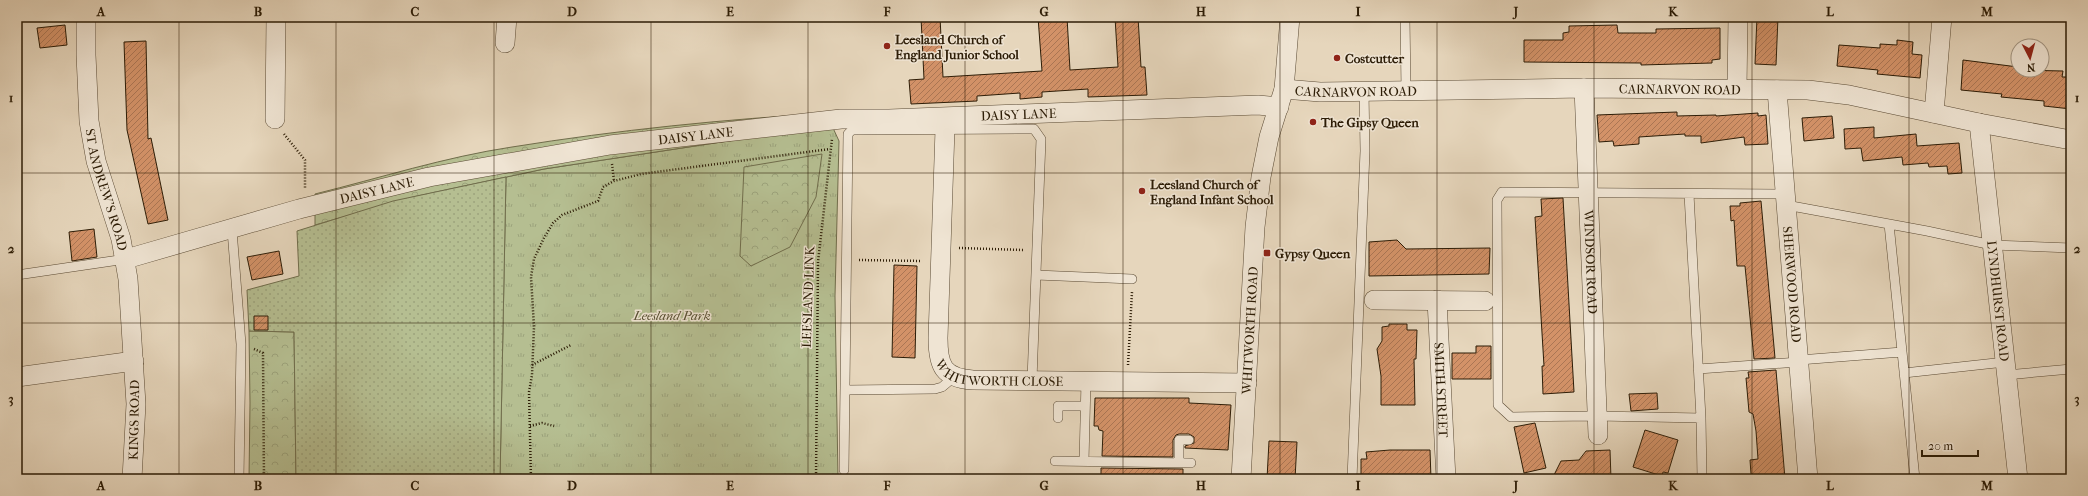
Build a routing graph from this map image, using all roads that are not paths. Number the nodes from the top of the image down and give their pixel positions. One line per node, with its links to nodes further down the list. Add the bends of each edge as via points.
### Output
1 (86, 17): 28 (street, ST ANDREW'S ROAD, via 88,122 96,161)
2 (276, 17): 17 (street)
3 (506, 17): 8 (street)
4 (1290, 17): 10 (street, WHITWORTH ROAD)
5 (1405, 17): 12 (lane)
6 (1738, 17): 11 (street)
7 (1942, 17): 16 (street)
8 (505, 43)
9 (1584, 88): 11 (street, CARNARVON ROAD); 12 (street, CARNARVON ROAD); 21 (street, WINDSOR ROAD)
10 (1284, 89): 14 (street, CARNARVON ROAD, via 1320,92); 15 (street, WHITWORTH ROAD)
11 (1737, 89): 13 (street, CARNARVON ROAD)
12 (1406, 90): 14 (street, CARNARVON ROAD)
13 (1777, 90): 16 (street, CARNARVON ROAD, via 1844,94); 23 (street, SHERWOOD ROAD)
14 (1364, 91): 62 (lane, via 1365,166)
15 (1279, 107): 25 (street, DAISY LANE, via 841,119 580,150 429,177 302,208); 46 (street, WHITWORTH ROAD, via 1264,159 1255,227)
16 (1934, 113): 18 (street, CARNARVON ROAD)
17 (275, 119)
18 (1979, 123): 20 (street, CARNARVON ROAD); 26 (street, LYNDHURST ROAD)
19 (945, 129): 30 (lane, via 1034,129 1041,139); 43 (street, WHITWORTH CLOSE, via 938,354 942,366); 47 (lane, via 852,130 848,134)
20 (2071, 140)
21 (1588, 192): 22 (lane); 49 (street, WINDSOR ROAD); 49 (lane, via 1502,192 1497,200 1498,405 1511,417)
22 (1689, 194): 23 (lane); 39 (lane)
23 (1786, 200): 24 (lane); 37 (street, SHERWOOD ROAD)
24 (1889, 224): 26 (lane); 35 (lane)
25 (232, 230): 28 (street, DAISY LANE); 60 (lane, via 241,344)
26 (1992, 245): 27 (lane); 38 (street, LYNDHURST ROAD)
27 (2071, 248)
28 (126, 259): 29 (lane); 36 (street, ST ANDREW'S ROAD)
29 (17, 275)
30 (1036, 275): 31 (lane); 44 (lane)
31 (1132, 279)
32 (1374, 300): 33 (street)
33 (1437, 300): 34 (street); 63 (street, SMITH STREET)
34 (1485, 301)
35 (1902, 352): 37 (lane); 41 (lane)
36 (134, 361): 42 (street); 59 (street, KINGS ROAD, via 136,404)
37 (1799, 361): 39 (lane); 65 (street, SHERWOOD ROAD)
38 (2006, 368): 40 (lane); 41 (lane); 67 (street, LYNDHURST ROAD)
39 (1698, 369): 51 (lane)
40 (2071, 369)
41 (1904, 373): 66 (lane)
42 (17, 377)
43 (954, 377): 44 (street, WHITWORTH CLOSE, via 973,380); 47 (lane, via 942,387 935,389)
44 (1032, 380): 45 (street, WHITWORTH CLOSE)
45 (1086, 381): 46 (street, WHITWORTH CLOSE); 48 (lane)
46 (1247, 383): 61 (street, WHITWORTH ROAD)
47 (846, 390): 58 (lane)
48 (1085, 406): 50 (lane, via 1058,406); 55 (lane)
49 (1597, 416): 51 (lane); 52 (street, WINDSOR ROAD)
50 (1058, 418)
51 (1701, 418): 64 (lane)
52 (1598, 435)
53 (1189, 440): 56 (lane, via 1179,440)
54 (1055, 461): 55 (lane)
55 (1084, 462): 56 (lane)
56 (1179, 463): 57 (lane)
57 (1191, 463)
58 (844, 470)
59 (130, 479)
60 (239, 479)
61 (1241, 479)
62 (1352, 479)
63 (1446, 479)
64 (1702, 479)
65 (1808, 479)
66 (1915, 479)
67 (2018, 479)

